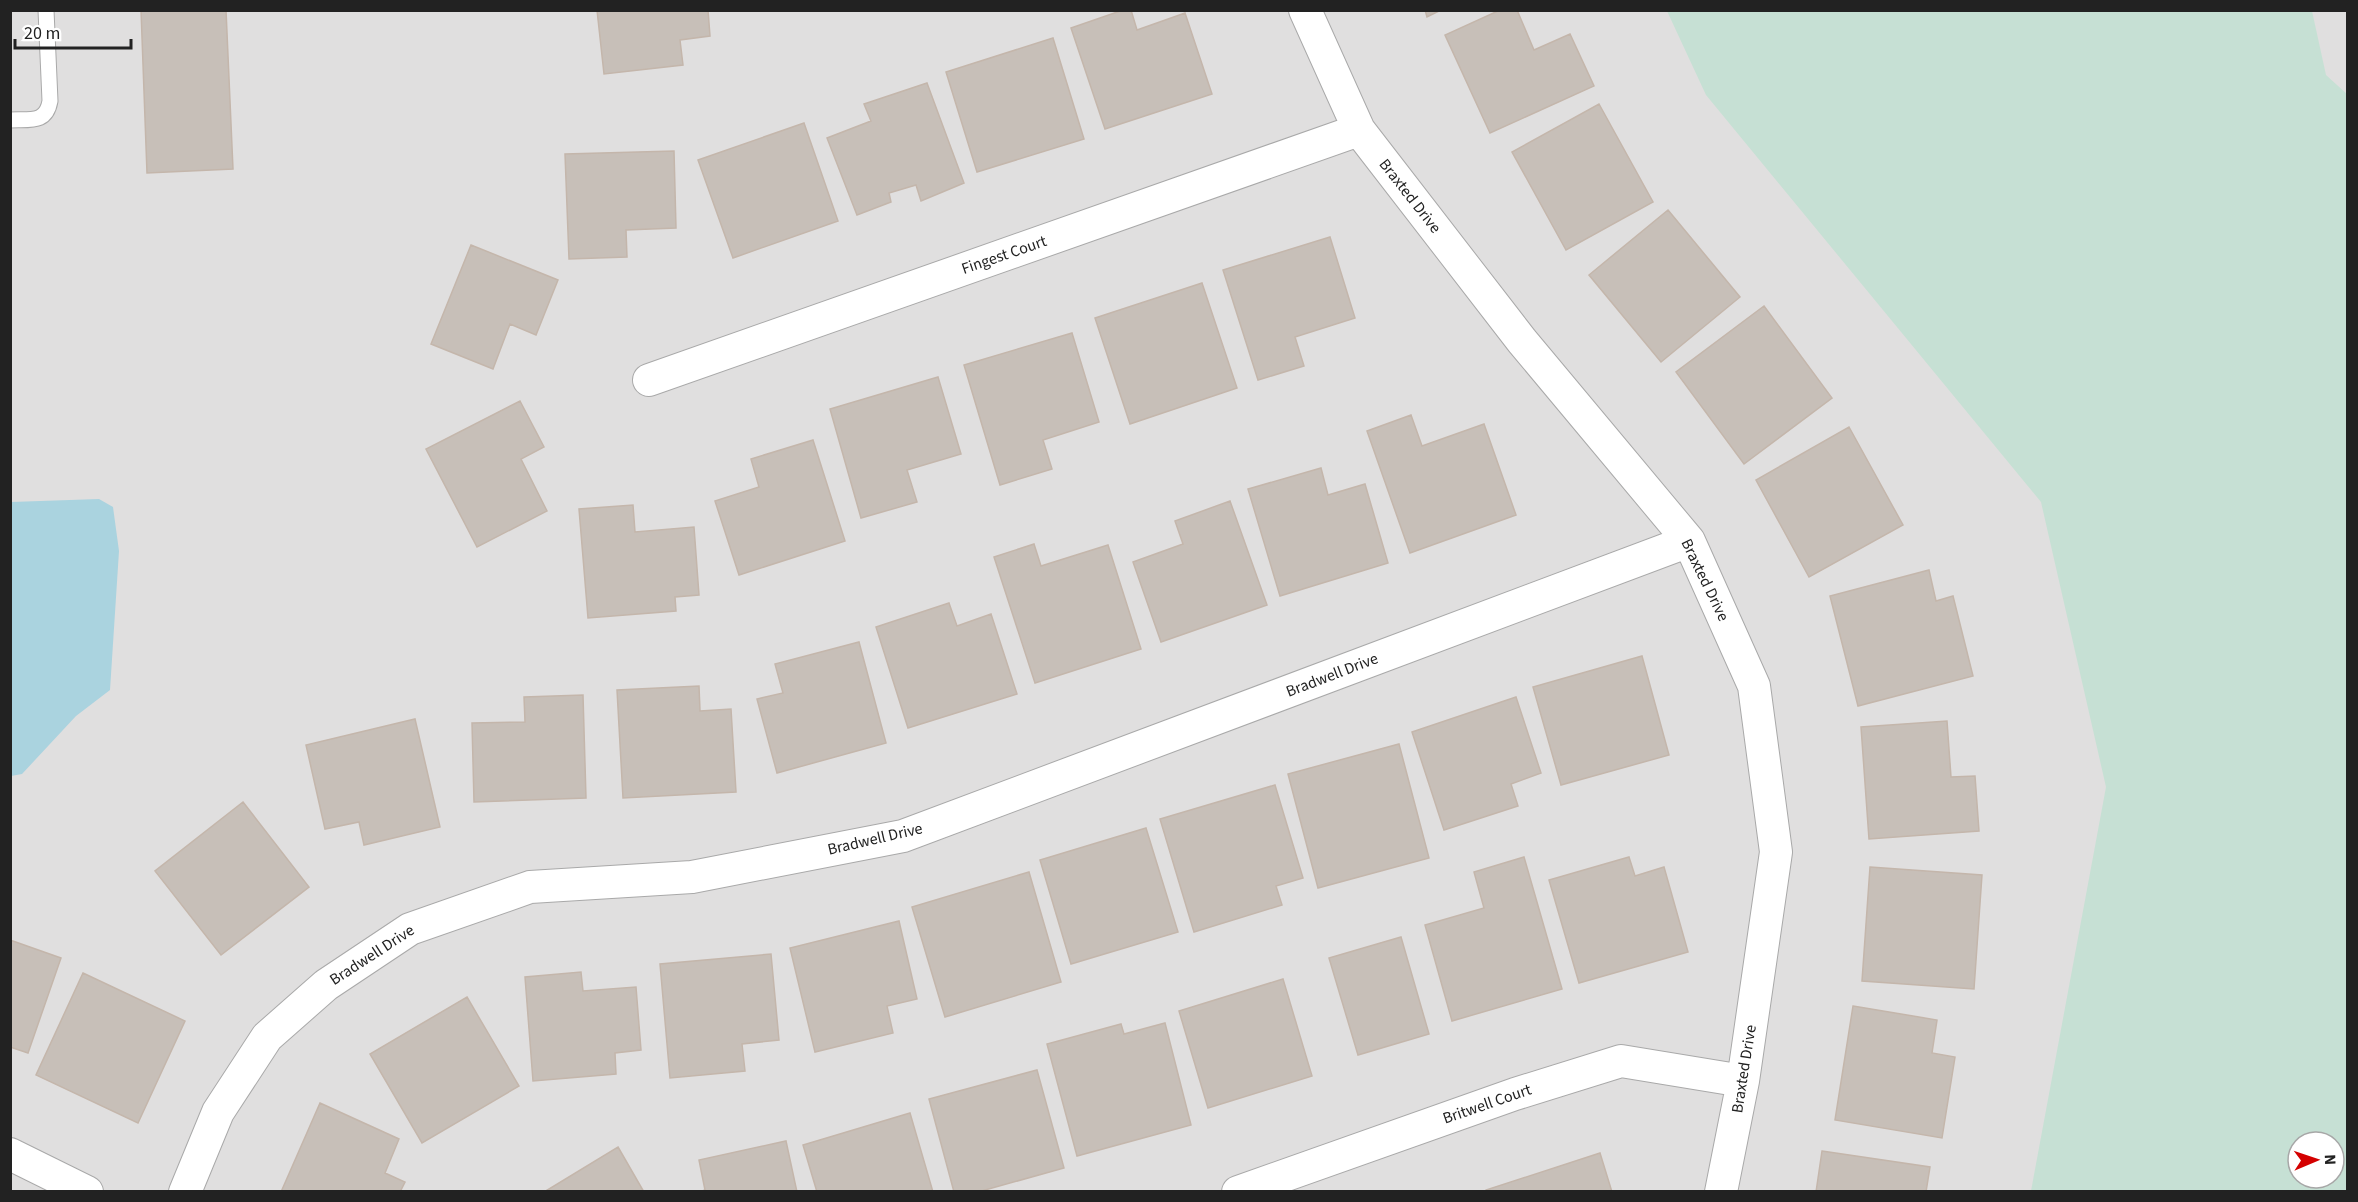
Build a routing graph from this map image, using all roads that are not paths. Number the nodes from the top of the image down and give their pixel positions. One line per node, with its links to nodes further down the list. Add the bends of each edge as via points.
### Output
1 (46, 10): 3 (lane, via 48,110 38,118)
2 (1305, 10): 4 (street, Braxted Drive)
3 (10, 120)
4 (1359, 129): 5 (street, Fingest Court); 6 (street, Braxted Drive, via 1522,341)
5 (649, 380)
6 (1689, 541): 7 (street, Braxted Drive, via 1754,686 1776,852); 10 (street, Bradwell Drive, via 903,836 693,877 531,887 410,928 326,985 267,1037 218,1112)
7 (1743, 1081): 11 (street, Britwell Court, via 1621,1061); 12 (street, Braxted Drive)
8 (10, 1154): 9 (street)
9 (87, 1191)
10 (184, 1191)
11 (1238, 1191)
12 (1721, 1191)

